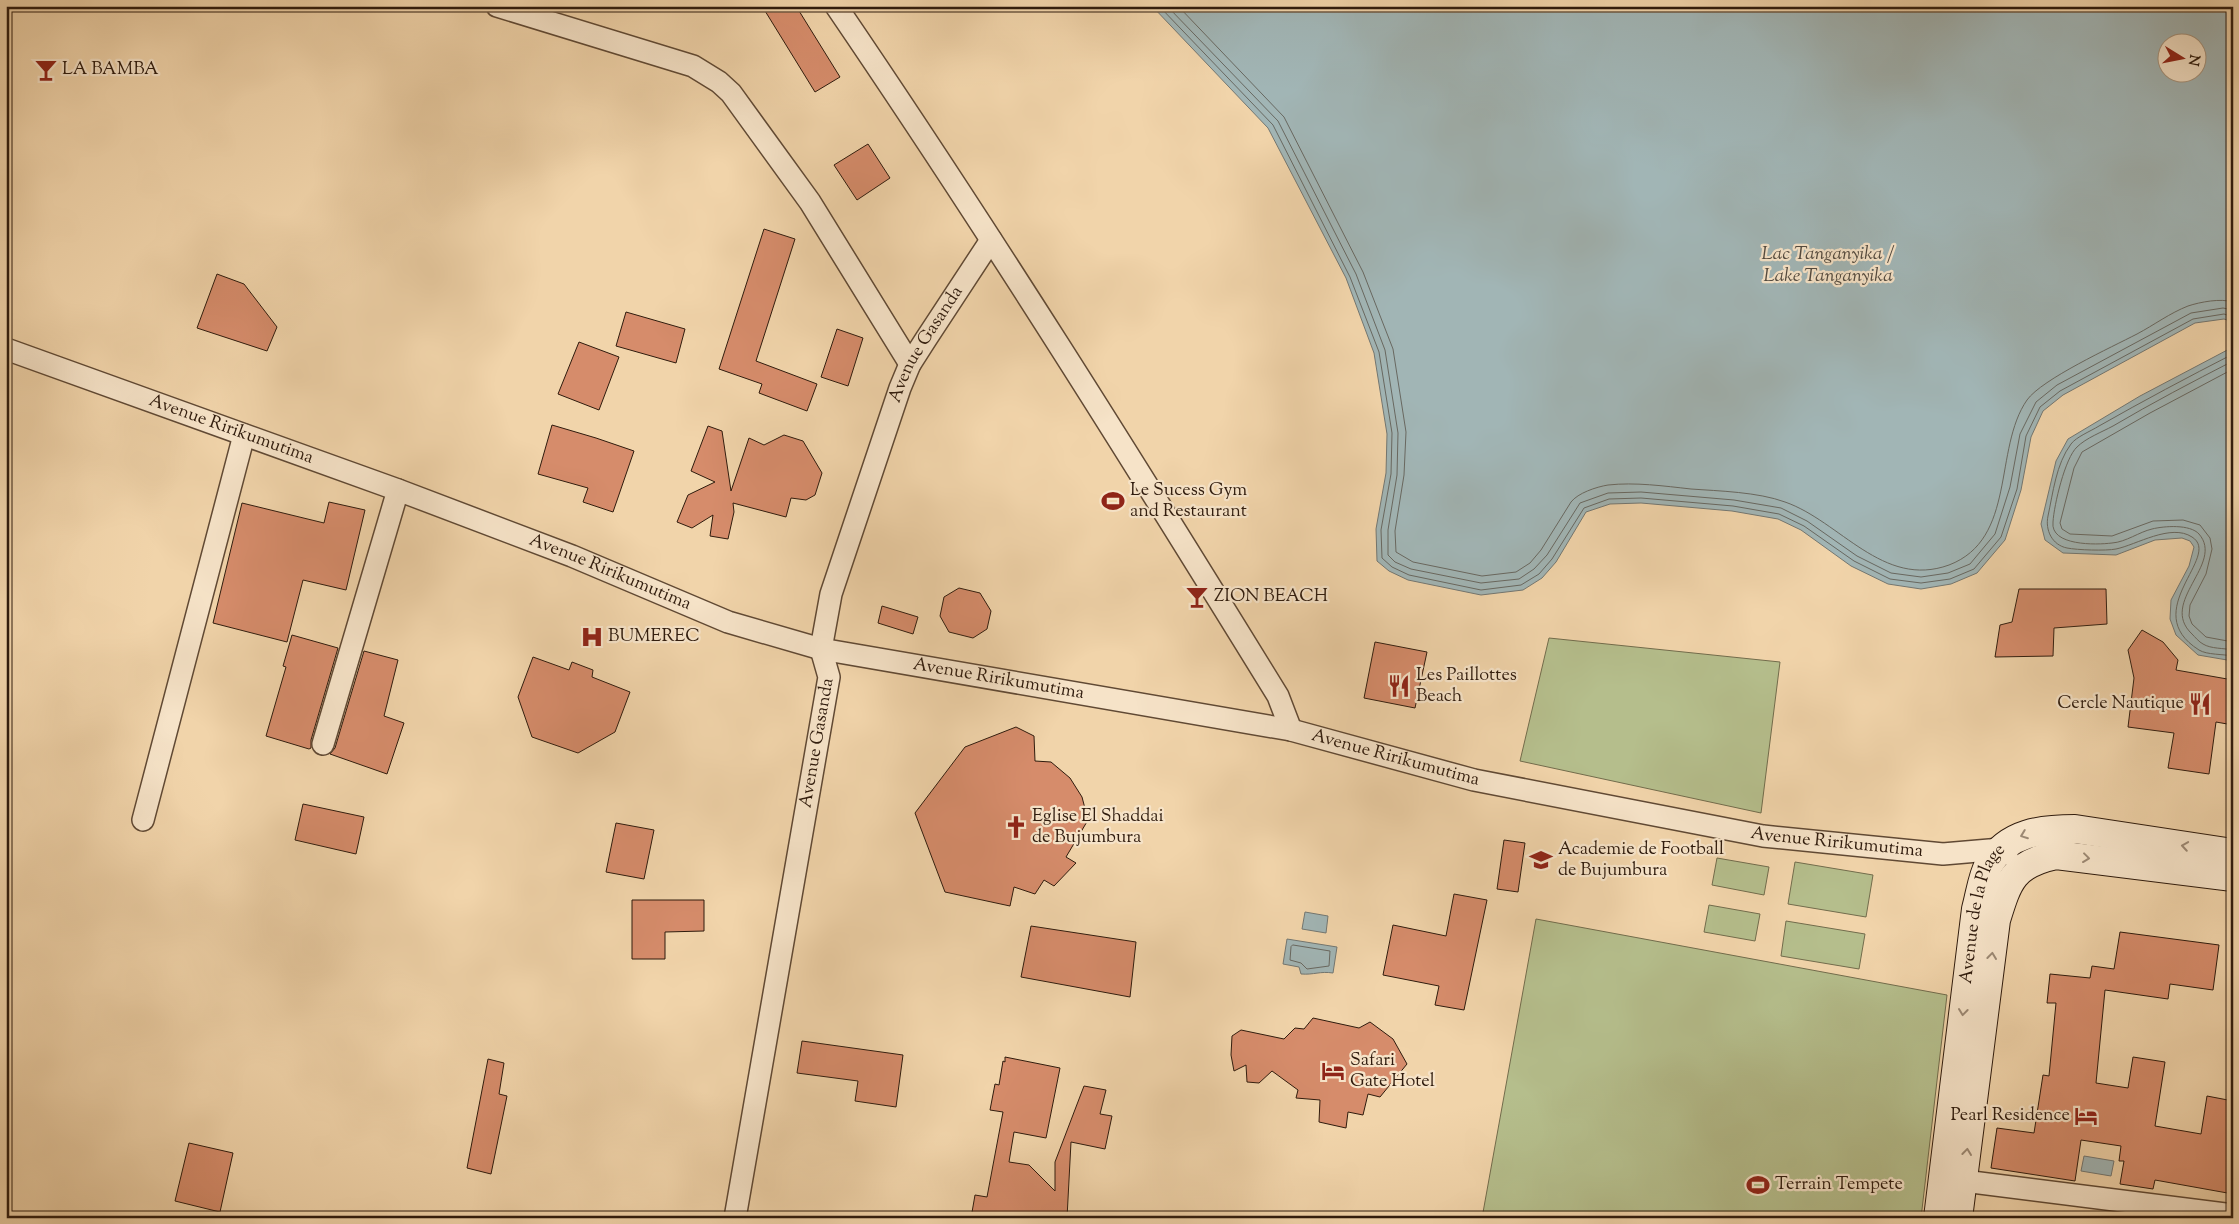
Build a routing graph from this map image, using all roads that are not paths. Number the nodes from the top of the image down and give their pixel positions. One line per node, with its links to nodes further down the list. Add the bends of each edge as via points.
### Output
1 (497, 6): 5 (street, via 693,66 719,82 810,202)
2 (836, 6): 3 (street)
3 (991, 240): 5 (street, Avenue Gasanda); 9 (street, via 1278,696)
4 (6, 349): 6 (street, Avenue Ririkumutima)
5 (910, 364): 8 (street, Avenue Gasanda, via 831,594)
6 (244, 434): 7 (street, Avenue Ririkumutima); 11 (street)
7 (398, 490): 8 (street, Avenue Ririkumutima, via 572,556 728,622); 10 (street)
8 (821, 649): 9 (street, Avenue Ririkumutima); 18 (street, Avenue Gasanda, via 829,677)
9 (1291, 730): 12 (street, Avenue Ririkumutima, via 1474,780 1763,836 1943,854)
10 (323, 744)
11 (143, 820)
12 (2002, 849): 13 (main road, Avenue de la Plage, one-way to 12, via 2075,829 2032,832 2017,837); 14 (street); 16 (main road, Avenue de la Plage, one-way to 16, via 1989,864 1976,909)
13 (2233, 853)
14 (2024, 865): 15 (main road, Avenue de la Plage, one-way to 15, via 2056,855); 16 (main road, Avenue de la Plage, one-way to 14, via 1996,920 2003,897)
15 (2233, 877)
16 (1953, 1179): 17 (street); 19 (main road, Avenue de la Plage); 20 (main road, Avenue de la Plage)
17 (2233, 1215)
18 (735, 1218)
19 (1938, 1218)
20 (1958, 1218)

